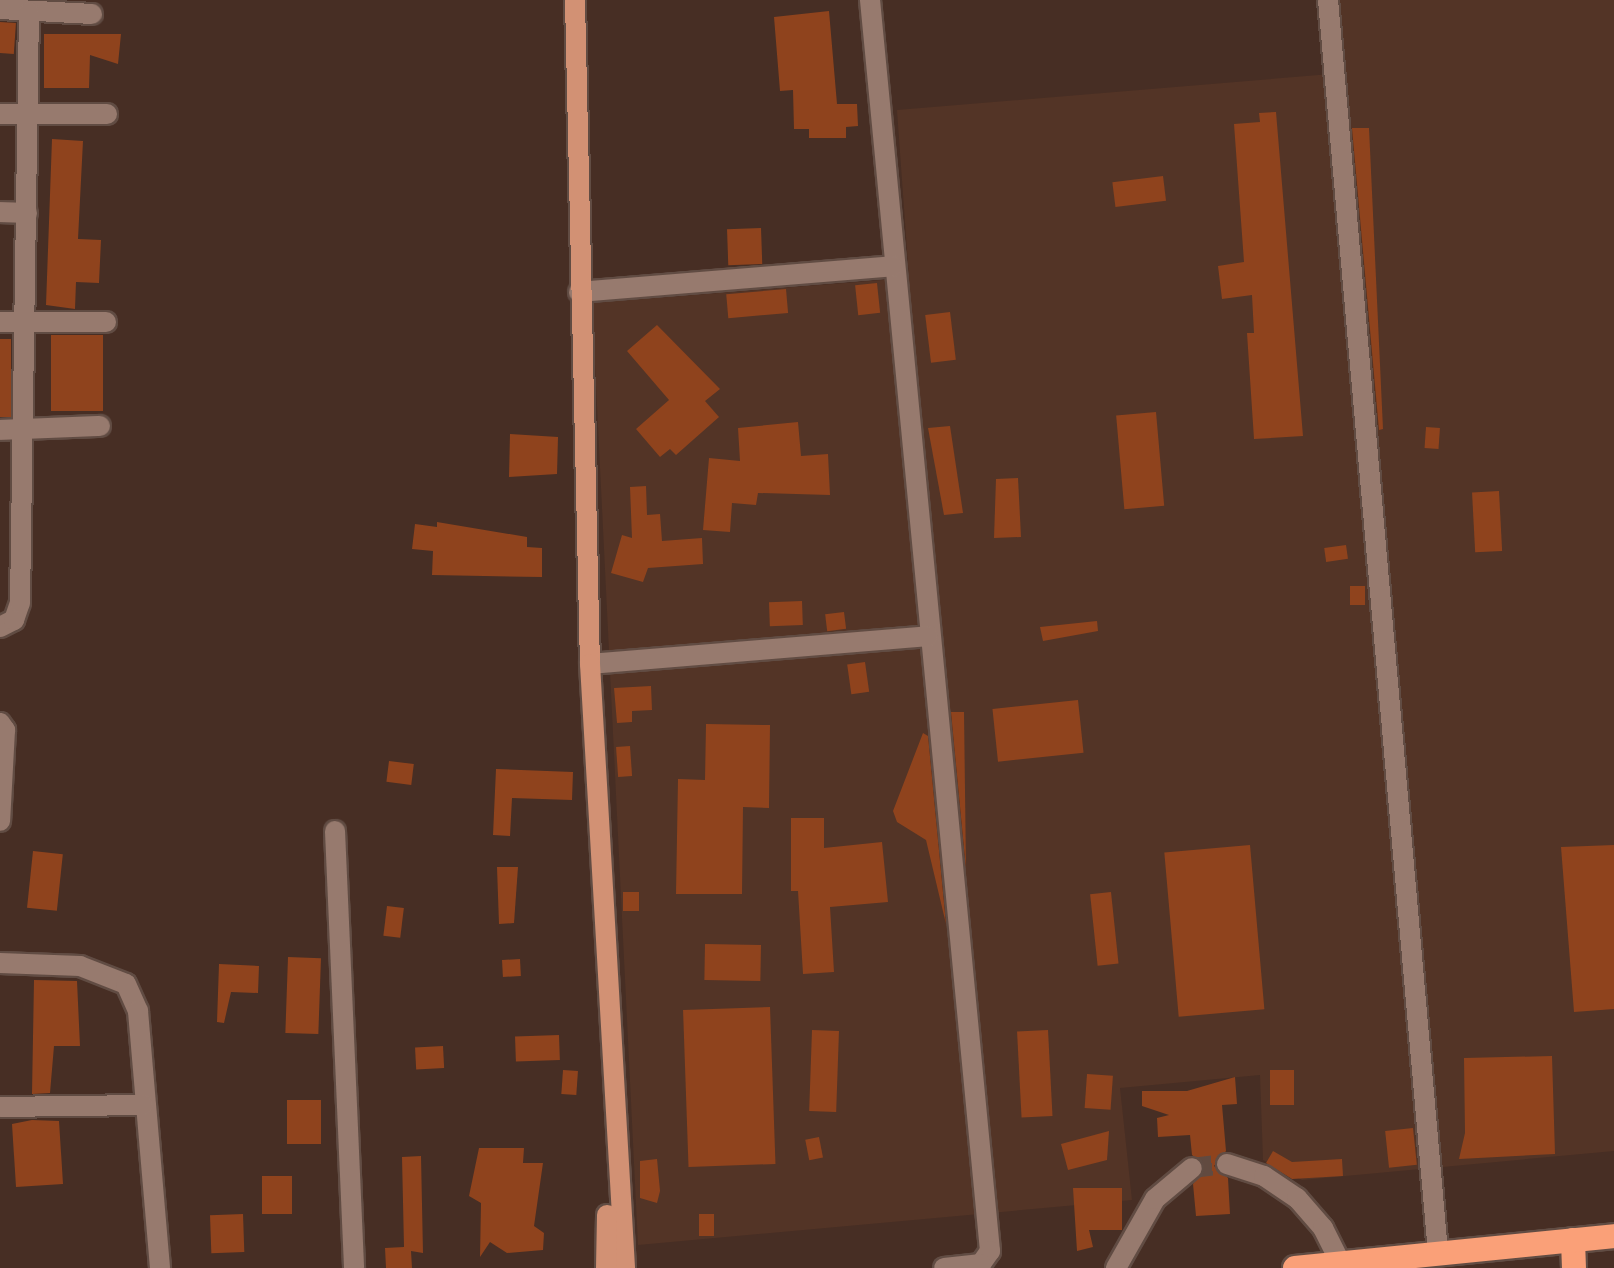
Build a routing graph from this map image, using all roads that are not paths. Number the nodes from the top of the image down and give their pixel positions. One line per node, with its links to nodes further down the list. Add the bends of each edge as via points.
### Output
1 (575, 0): 13 (main road)
2 (870, 0): 12 (street)
3 (1328, 0): 33 (street)
4 (0, 9): 5 (street)
5 (29, 12): 6 (street); 9 (street)
6 (92, 14)
7 (0, 114): 9 (street)
8 (107, 114): 9 (street)
9 (30, 115): 11 (street)
10 (0, 212): 11 (street)
11 (27, 213): 14 (street)
12 (892, 266): 13 (street); 21 (street)
13 (579, 292): 22 (main road)
14 (23, 321): 15 (street); 16 (street); 18 (street)
15 (0, 322)
16 (106, 322)
17 (100, 426): 18 (street)
18 (27, 429): 19 (street); 20 (street, via 20,603 14,620)
19 (0, 430)
20 (0, 627)
21 (928, 636): 22 (street); 38 (street, via 990,1251 981,1264)
22 (590, 664): 34 (main road)
23 (0, 723): 24 (street)
24 (0, 821)
25 (335, 831): 37 (street)
26 (0, 963): 27 (street, via 80,966 126,984 138,1011)
27 (143, 1105): 28 (street); 36 (street)
28 (0, 1107)
29 (1227, 1164): 35 (street, via 1264,1176 1297,1198 1323,1228)
30 (1192, 1168): 39 (street, via 1155,1199)
31 (1614, 1236): 32 (highway)
32 (1573, 1240): 33 (highway); 41 (highway)
33 (1438, 1253): 35 (highway)
34 (621, 1266)
35 (1341, 1266): 40 (highway)
36 (160, 1268)
37 (354, 1268)
38 (944, 1268)
39 (1116, 1268)
40 (1295, 1268)
41 (1574, 1268)

